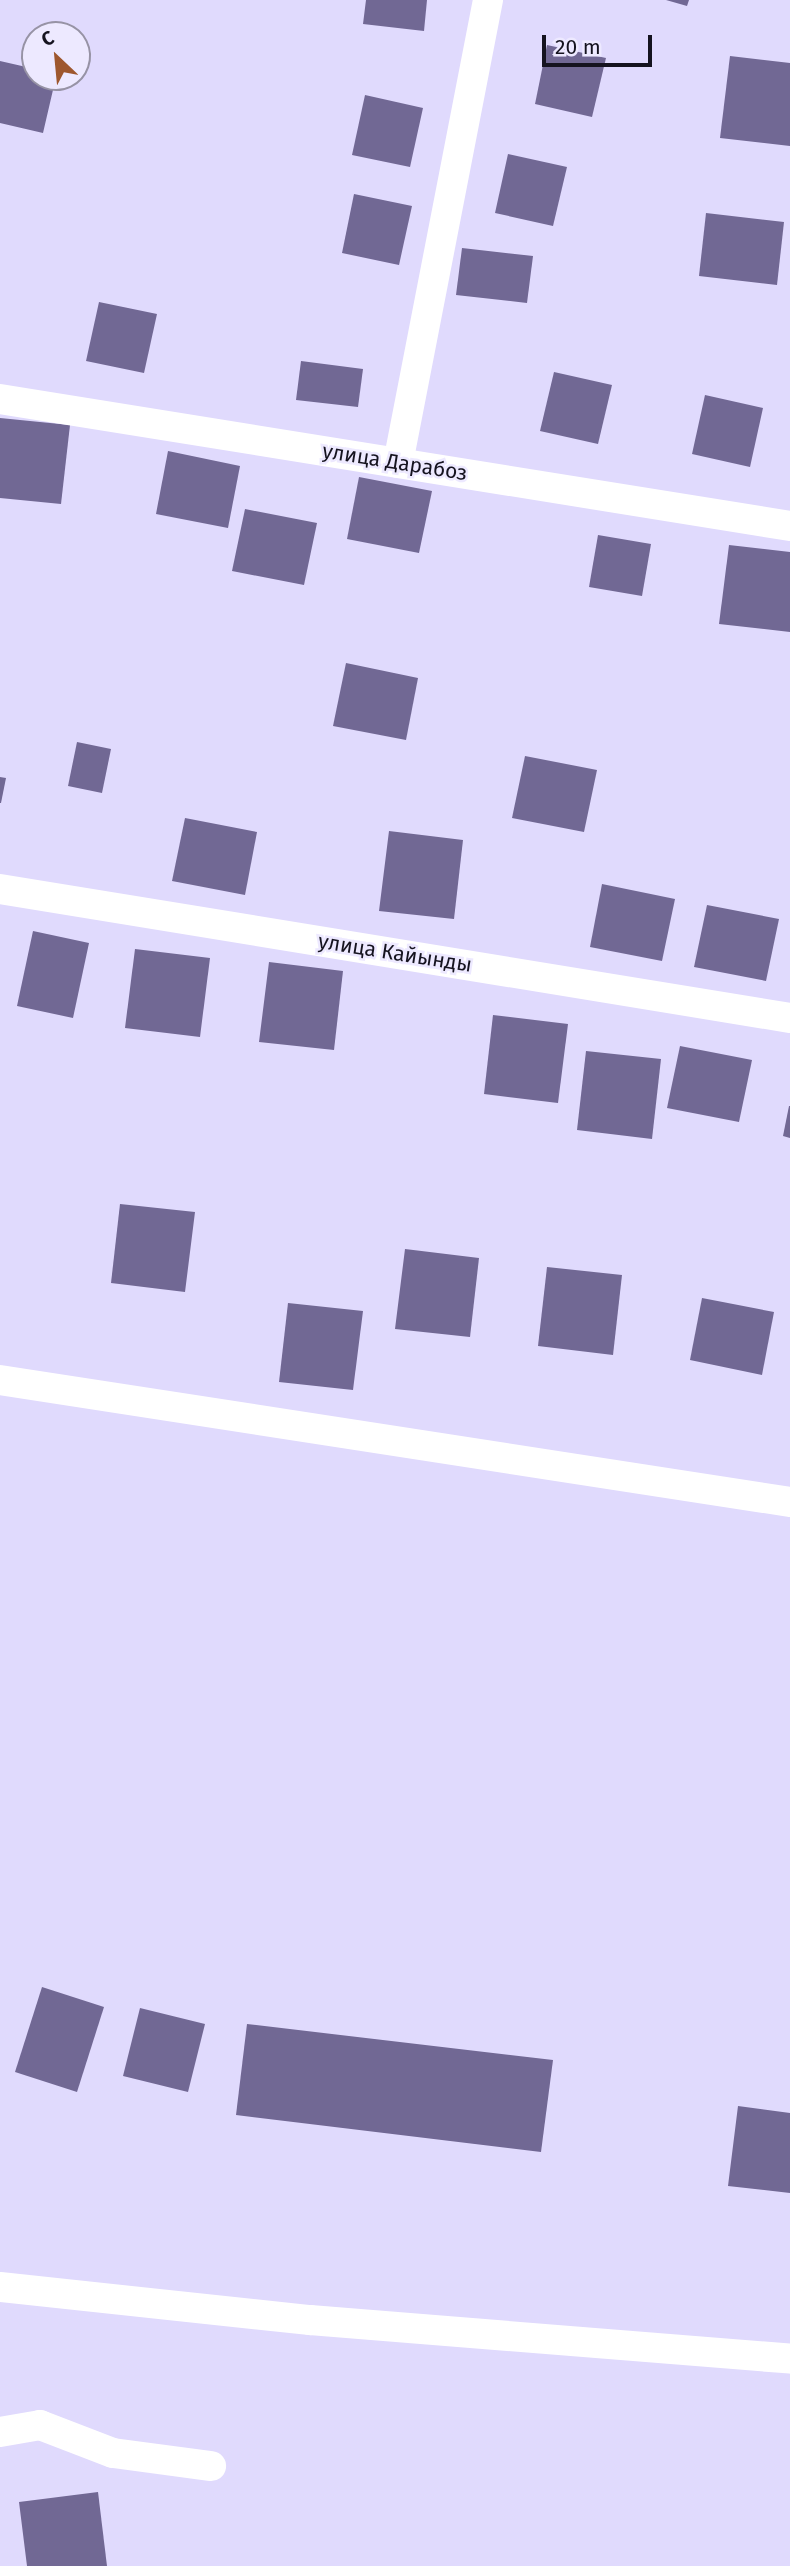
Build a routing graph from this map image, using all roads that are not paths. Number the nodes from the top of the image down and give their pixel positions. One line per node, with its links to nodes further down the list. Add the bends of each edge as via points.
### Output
1 (488, 0): 3 (street)
2 (0, 399): 3 (street, улица Дарабоз)
3 (398, 463): 4 (street, улица Дарабоз)
4 (790, 526)
5 (0, 889): 6 (street, улица Кайынды)
6 (790, 1018)
7 (0, 1380): 8 (street)
8 (790, 1502)
9 (0, 2287): 10 (street, via 310,2320)
10 (790, 2359)
11 (0, 2432): 12 (street, via 40,2425 113,2453)
12 (211, 2466)

